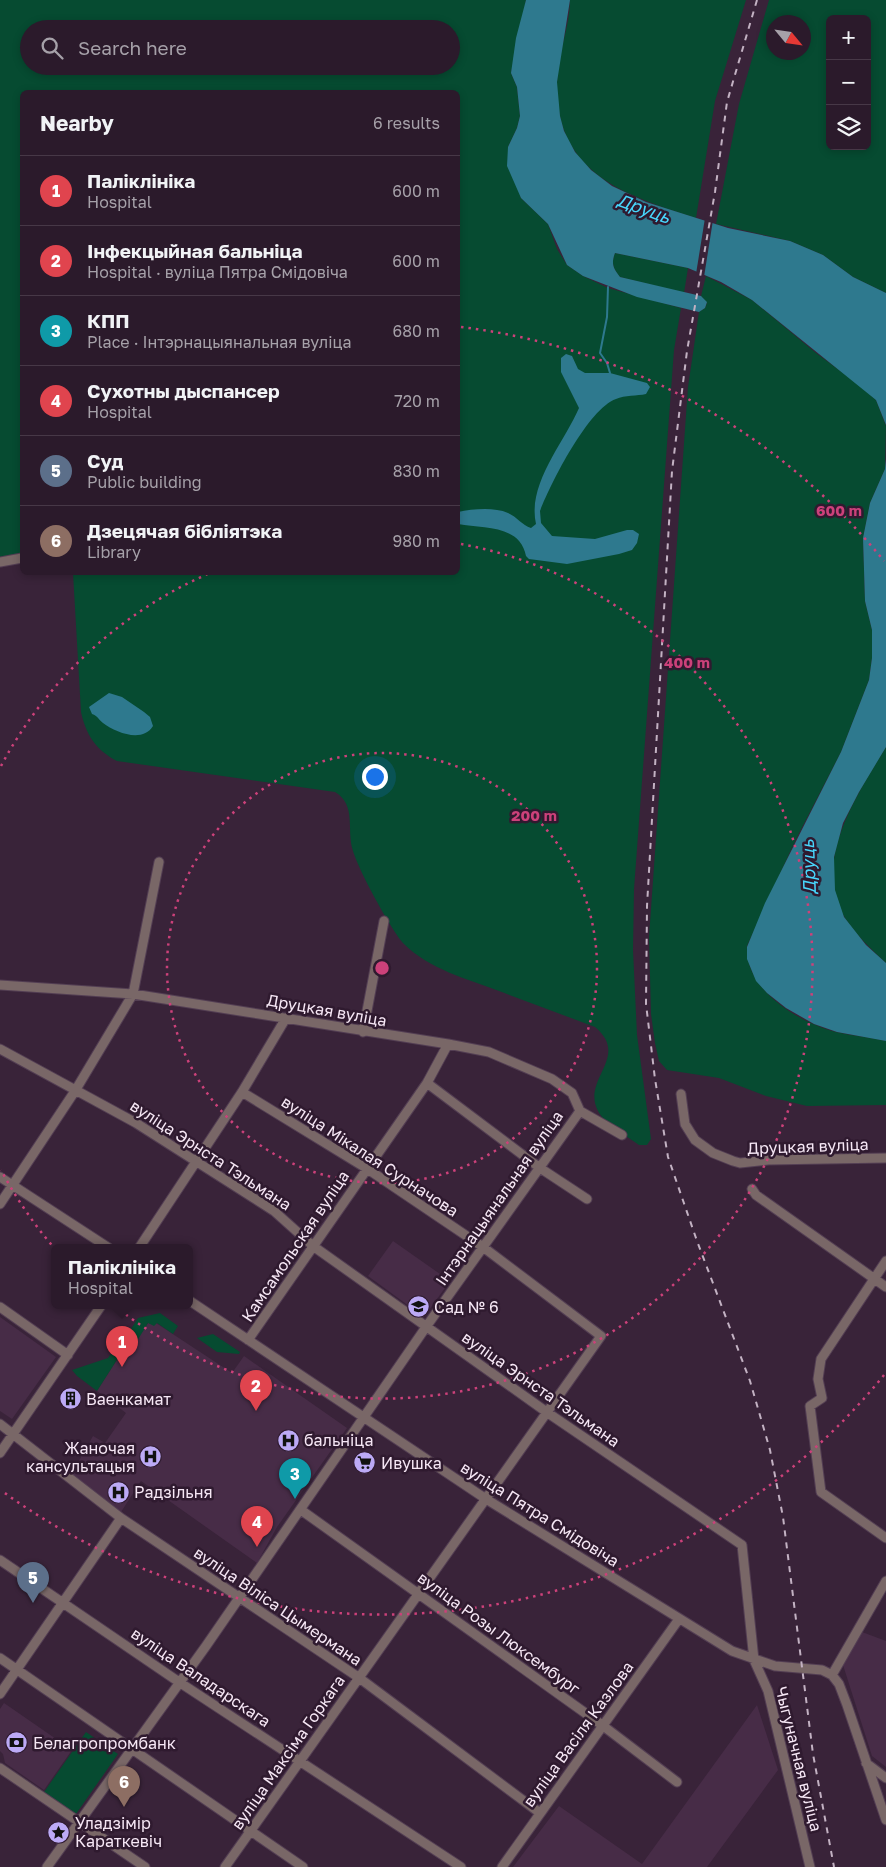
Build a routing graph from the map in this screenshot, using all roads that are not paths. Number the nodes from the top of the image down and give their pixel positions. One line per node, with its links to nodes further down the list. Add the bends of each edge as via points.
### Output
1 (20, 558): 2 (street)
2 (0, 562)
3 (159, 862): 6 (street)
4 (384, 921): 8 (street)
5 (0, 984): 6 (street, Друцкая вуліца)
6 (133, 994): 7 (street, Друцкая вуліца); 12 (street)
7 (286, 1018): 8 (street, Друцкая вуліца); 13 (street)
8 (363, 1032): 9 (street, Друцкая вуліца)
9 (448, 1044): 11 (street, Камсамольская вуліца); 15 (street, Друцкая вуліца, via 489,1052 552,1079 572,1093)
10 (0, 1049): 12 (street, вуліца Эрнста Тэльмана)
11 (427, 1083): 19 (street, Камсамольская вуліца); 20 (street)
12 (74, 1091): 18 (street, вуліца Эрнста Тэльмана, via 136,1123); 22 (street)
13 (242, 1092): 18 (street); 19 (street, вуліца Мікалая Сурначова)
14 (681, 1094): 17 (street, Друцкая вуліца, via 685,1124 690,1132 708,1150 733,1161)
15 (580, 1111): 16 (street, Друцкая вуліца); 20 (street, Інтэрнацыянальная вуліца)
16 (622, 1135)
17 (886, 1158)
18 (195, 1161): 27 (street); 28 (street, вуліца Эрнста Тэльмана, via 274,1211)
19 (366, 1168): 28 (street, Камсамольская вуліца); 29 (street, вуліца Мікалая Сурначова)
20 (540, 1168): 24 (street); 29 (street, Інтэрнацыянальная вуліца)
21 (0, 1176): 22 (street)
22 (13, 1186): 25 (street); 26 (street)
23 (752, 1189): 31 (street)
24 (587, 1199)
25 (0, 1204)
26 (103, 1244)
27 (143, 1244)
28 (313, 1246): 36 (street, вуліца Эрнста Тэльмана); 38 (street, Камсамольская вуліца)
29 (483, 1247): 36 (street, Інтэрнацыянальная вуліца); 37 (street, вуліца Мікалая Сурначова)
30 (886, 1261): 31 (street)
31 (874, 1278): 32 (street); 48 (street, via 821,1359 818,1379 822,1398 810,1406 821,1492)
32 (886, 1287)
33 (193, 1303): 38 (street, вуліца Пятра Смідовіча)
34 (0, 1308): 39 (street)
35 (99, 1309): 39 (street)
36 (426, 1326): 40 (street, вуліца Эрнста Тэльмана); 41 (street, Інтэрнацыянальная вуліца)
37 (601, 1336): 40 (street, вуліца Максіма Горкага)
38 (248, 1340): 41 (street, вуліца Пятра Смідовіча)
39 (68, 1355): 43 (street)
40 (548, 1412): 45 (street, вуліца Максіма Горкага); 56 (street, вуліца Эрнста Тэльмана, via 742,1545)
41 (364, 1418): 45 (street, вуліца Пятра Смідовіча); 46 (street, Інтэрнацыянальная вуліца)
42 (0, 1424): 43 (street, вуліца Віліса Цымермана)
43 (12, 1436): 44 (street); 47 (street, вуліца Віліса Цымермана)
44 (0, 1453)
45 (486, 1499): 51 (street, вуліца Максіма Горкага); 54 (street, вуліца Пятра Смідовіча)
46 (301, 1510): 51 (street, вуліца Розы Люксембург); 52 (street, Інтэрнацыянальная вуліца)
47 (121, 1518): 52 (street, вуліца Віліса Цымермана); 53 (street)
48 (886, 1538)
49 (0, 1560): 53 (street, вуліца Валадарскага)
50 (886, 1581): 58 (street)
51 (417, 1593): 59 (street, вуліца Максіма Горкага); 62 (street, вуліца Розы Люксембург)
52 (239, 1598): 59 (street, вуліца Віліса Цымермана); 60 (street, Інтэрнацыянальная вуліца)
53 (63, 1602): 57 (street); 60 (street, вуліца Валадарскага)
54 (679, 1619): 56 (street, вуліца Пятра Смідовіча, via 732,1651); 62 (street, вуліца Васіля Казлова)
55 (0, 1658): 57 (street)
56 (754, 1660): 58 (street, вуліца Пятра Смідовіча, via 775,1666 822,1670); 79 (street, Чыгуначная вуліца, via 768,1691)
57 (17, 1669): 61 (street); 63 (street)
58 (832, 1675): 65 (street, via 842,1691)
59 (358, 1677): 64 (street, вуліца Максіма Горкага); 69 (street, вуліца Віліса Цымермана)
60 (179, 1682): 63 (street, Інтэрнацыянальная вуліца); 64 (street, вуліца Валадарскага)
61 (0, 1694)
62 (602, 1726): 68 (street, вуліца Розы Люксембург); 69 (street, вуліца Васіля Казлова)
63 (133, 1748): 71 (street, Інтэрнацыянальная вуліца); 72 (street)
64 (300, 1761): 72 (street, вуліца Максіма Горкага); 77 (street, вуліца Валадарскага)
65 (866, 1763): 67 (street); 70 (street)
66 (0, 1768): 71 (street)
67 (886, 1778)
68 (678, 1782)
69 (540, 1813): 78 (street, вуліца Васіля Казлова)
70 (886, 1820)
71 (79, 1823): 73 (street, Інтэрнацыянальная вуліца); 74 (street)
72 (251, 1831): 75 (street, вуліца Максіма Горкага); 76 (street)
73 (47, 1867)
74 (145, 1867)
75 (225, 1867)
76 (303, 1867)
77 (461, 1867)
78 (502, 1867)
79 (810, 1867)

